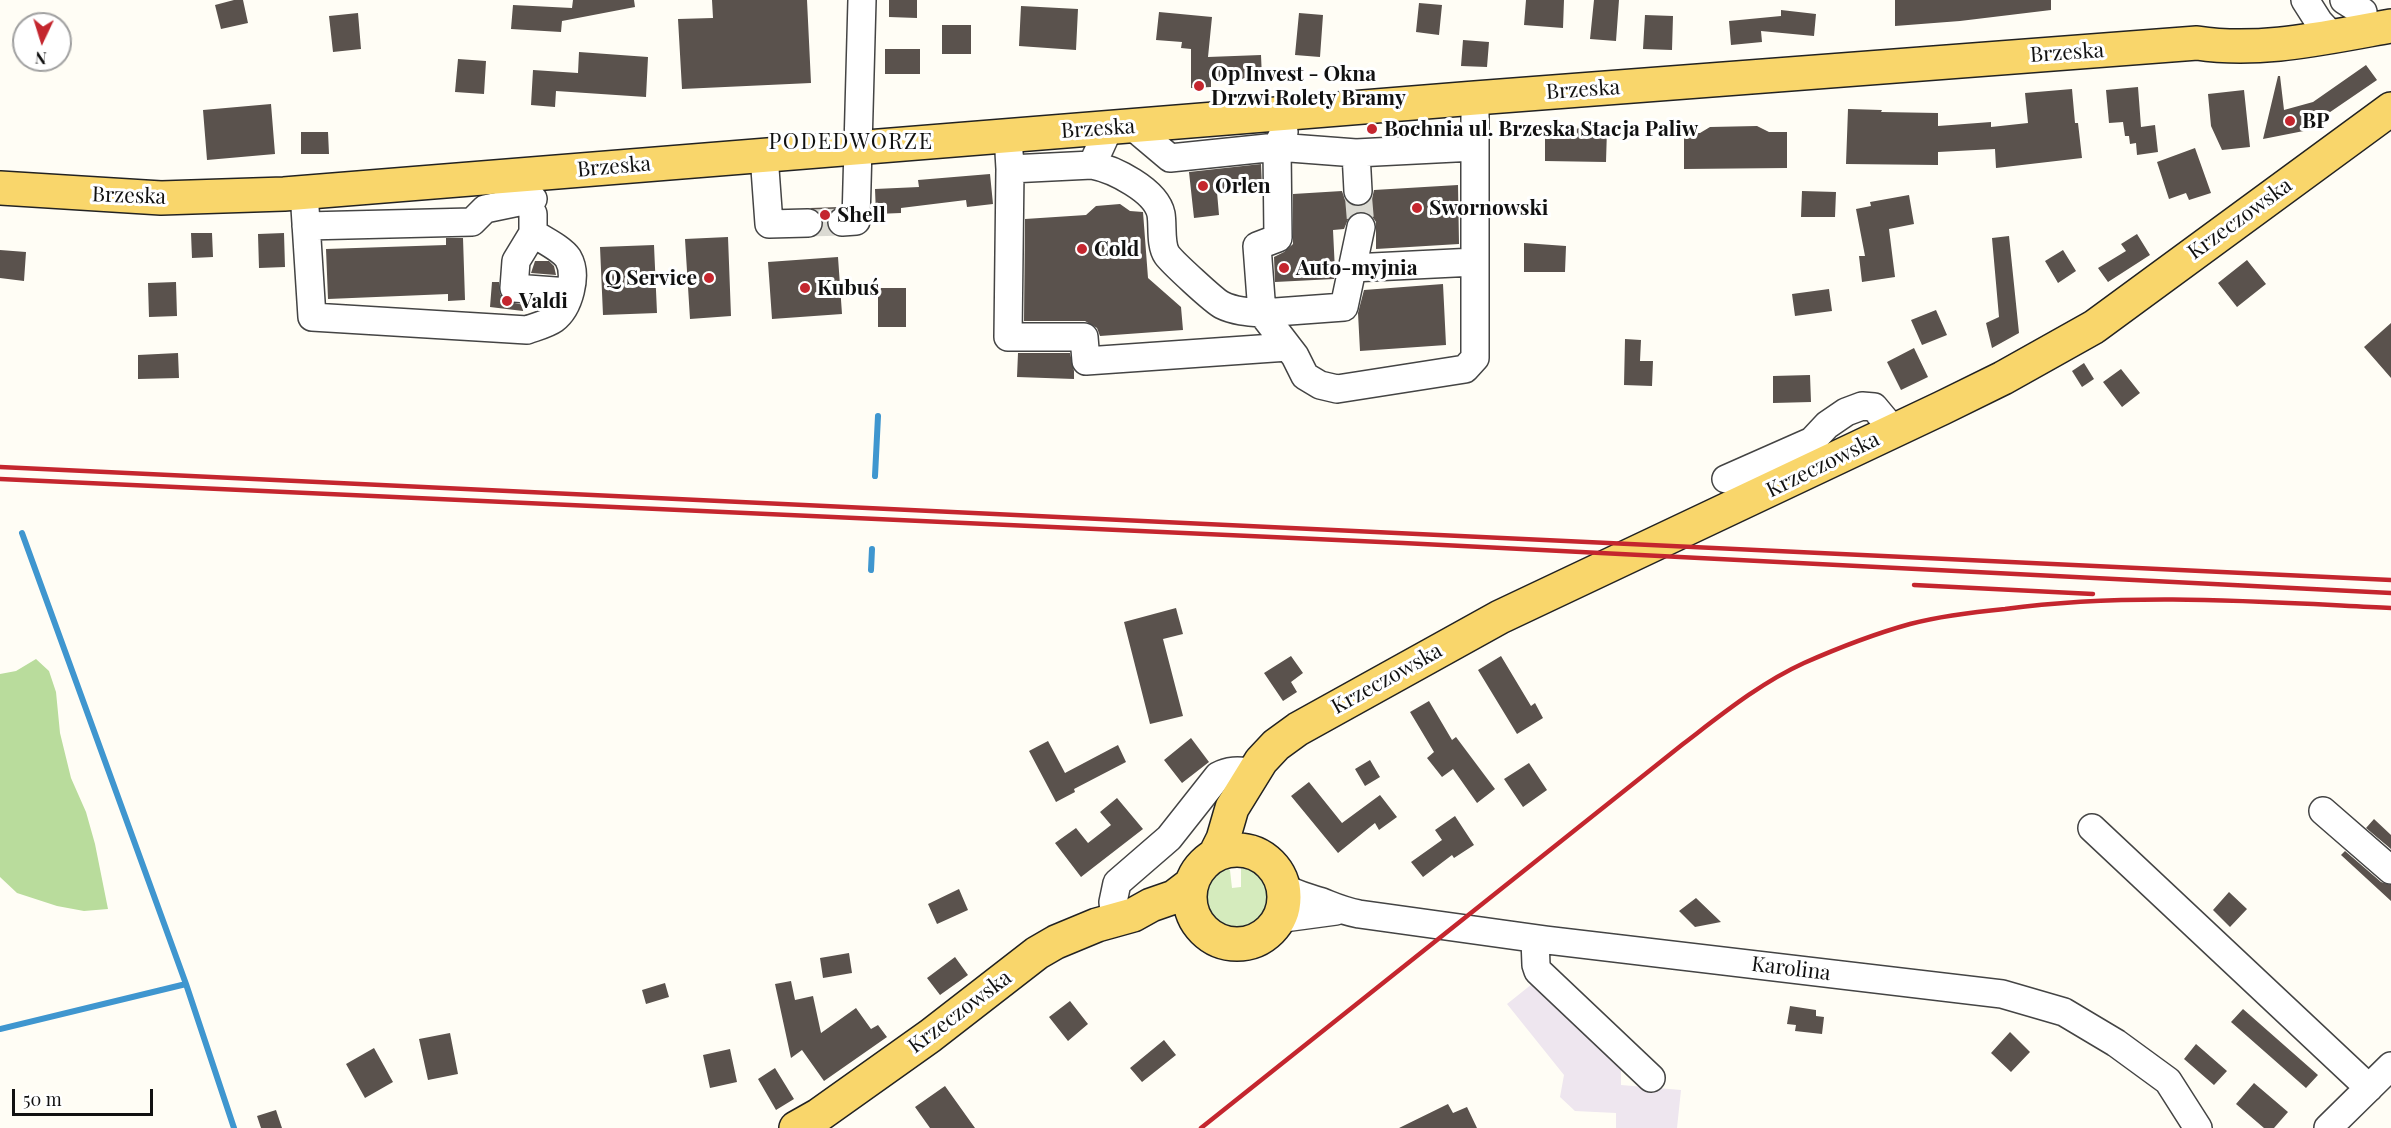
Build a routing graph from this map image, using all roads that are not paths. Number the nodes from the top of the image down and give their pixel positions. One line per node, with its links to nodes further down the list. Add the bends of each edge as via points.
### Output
1 (862, 0): 9 (street)
2 (2372, 11): 3 (main road, Brzeska)
3 (2319, 20): 4 (main road, Brzeska, via 2301,42 2223,47 2197,43)
4 (1475, 98): 6 (main road, Brzeska); 11 (street)
5 (2391, 109): 30 (main road, Krzeczowska, via 2094,327 2003,378)
6 (1292, 114): 7 (main road, Brzeska); 10 (street)
7 (1121, 127): 8 (main road, Brzeska); 10 (street, via 1170,158); 14 (street)
8 (1008, 136): 9 (main road, Brzeska); 15 (street)
9 (859, 147): 13 (main road, Brzeska); 20 (street, via 856,221)
10 (1277, 147): 12 (street); 28 (street, via 1278,237 1257,246)
11 (1475, 147): 12 (street); 25 (street)
12 (1356, 153): 18 (street)
13 (764, 155): 16 (main road, Brzeska); 21 (street, via 769,224)
14 (1092, 165): 15 (street); 28 (street, via 1119,174 1146,191 1160,211 1166,254 1220,304)
15 (1010, 169): 29 (street, via 1008,337 1084,337 1086,361)
16 (532, 187): 19 (main road, Brzeska); 22 (street, via 485,209 472,222); 24 (street)
17 (0, 188): 19 (main road, Brzeska, via 161,198)
18 (1359, 191)
19 (304, 192): 22 (street)
20 (842, 222)
21 (808, 223)
22 (306, 226): 27 (street, via 312,317 527,330 554,319 567,302)
23 (1361, 227): 26 (street)
24 (533, 233): 27 (street, via 567,256 571,266); 27 (street, via 516,261 514,288)
25 (1475, 262): 26 (street); 29 (street, via 1475,358 1465,369 1337,389 1305,376)
26 (1352, 268): 28 (street, via 1344,307)
27 (569, 292)
28 (1262, 313): 29 (street)
29 (1288, 346)
30 (1894, 431): 31 (street, via 1874,407 1862,406 1827,425 1812,441); 32 (main road, Krzeczowska, via 1500,617 1298,729 1268,753)
31 (1726, 479)
32 (1249, 782): 35 (main road, via 1247,836); 36 (main road, Krzeczowska, via 1229,817); 41 (street, via 1226,772 1218,776 1169,838 1123,876 1114,890)
33 (2323, 811): 37 (street)
34 (2092, 828): 47 (street)
35 (1256, 854): 36 (main road, via 1234,850); 39 (main road, via 1273,867)
36 (1215, 855): 38 (main road, via 1200,867)
37 (2391, 870)
38 (1191, 884): 41 (main road, Krzeczowska, via 1173,897); 42 (main road, via 1190,903)
39 (1282, 886): 40 (street, Karolina); 43 (main road, via 1282,907)
40 (1337, 910): 43 (street, Karolina); 44 (street, Karolina)
41 (1124, 917): 42 (main road, Krzeczowska); 48 (main road, Krzeczowska, via 1076,933 1037,953 930,1036)
42 (1196, 921): 43 (main road, via 1209,935 1235,944 1256,939)
43 (1276, 922)
44 (1534, 939): 46 (street, via 1538,971); 49 (street, Karolina, via 2022,1000 2064,1012 2159,1074 2168,1081)
45 (2391, 1066): 47 (street)
46 (1651, 1078)
47 (2368, 1088): 50 (street)
48 (796, 1128)
49 (2198, 1128)
50 (2328, 1128)

